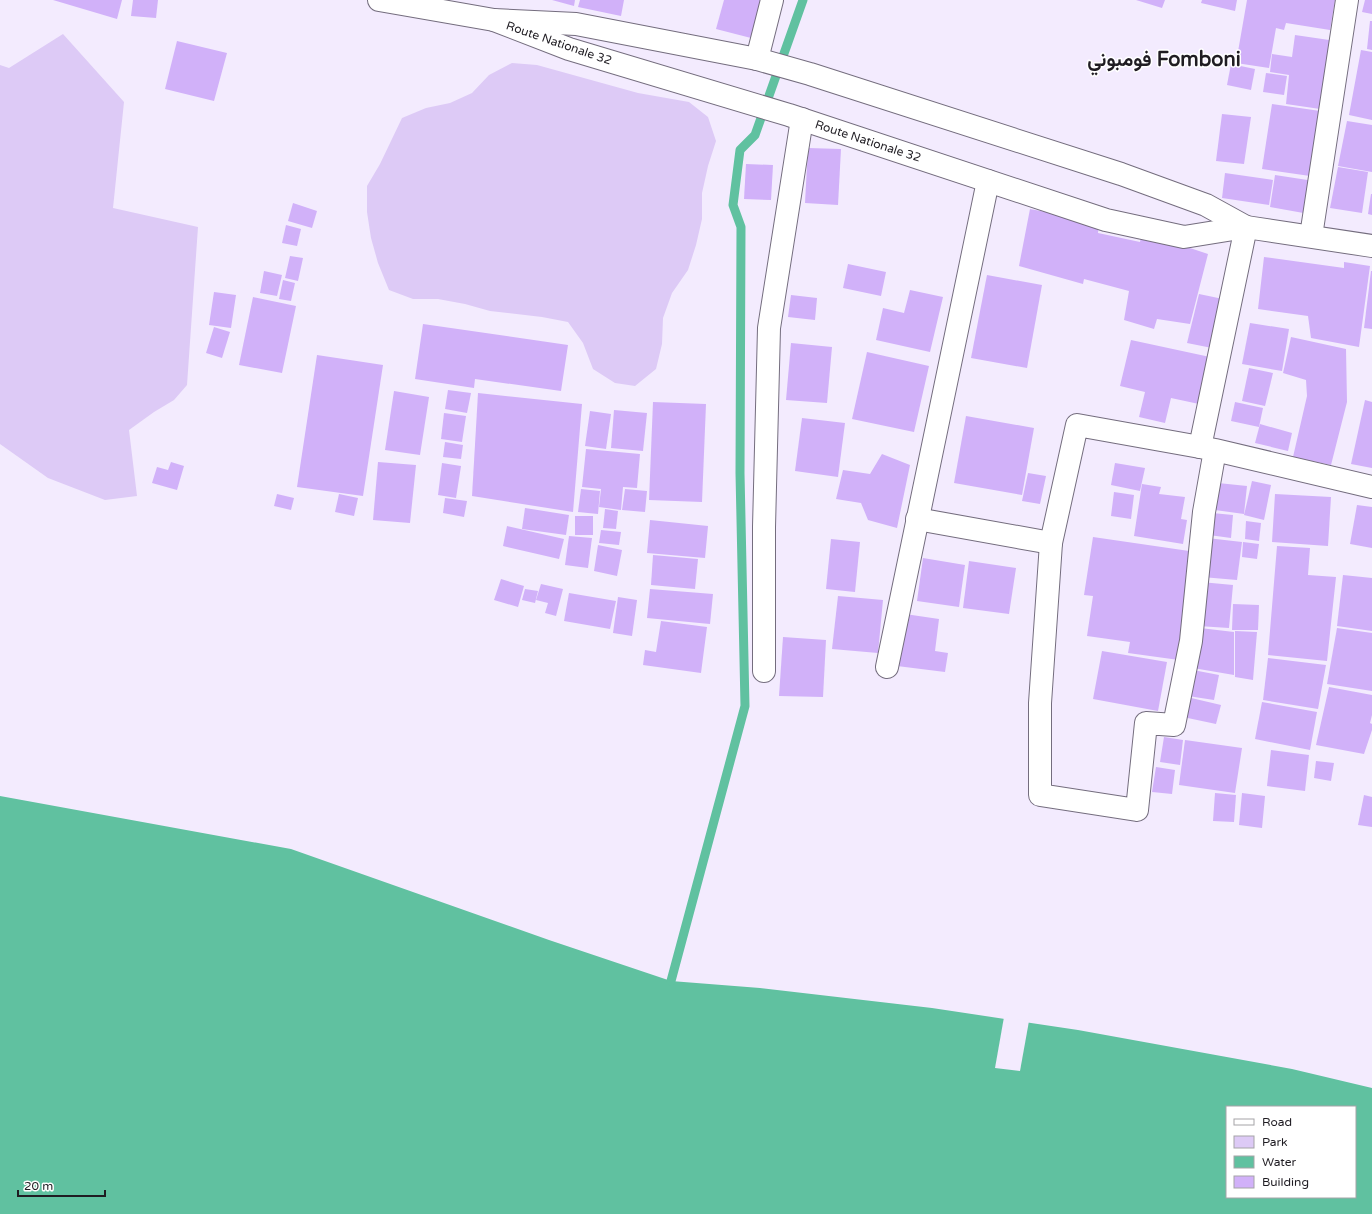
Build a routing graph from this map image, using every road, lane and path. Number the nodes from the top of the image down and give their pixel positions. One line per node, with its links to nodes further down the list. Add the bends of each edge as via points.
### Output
1 (379, 0): 4 (street, Route Nationale 32)
2 (772, 0): 6 (street)
3 (1347, 0): 10 (street)
4 (414, 3): 5 (street, Route Nationale 32)
5 (494, 20): 6 (street, Route Nationale 32, via 576,24); 7 (street, Route Nationale 32, via 569,49)
6 (763, 60): 9 (street, Route Nationale 32, via 1121,174 1206,205)
7 (795, 117): 8 (street, Route Nationale 32); 17 (street, via 769,328 764,527)
8 (988, 181): 9 (street, Route Nationale 32, via 1106,220 1184,237); 14 (street)
9 (1246, 226): 10 (street, Route Nationale 32); 12 (street)
10 (1311, 236): 11 (street, Route Nationale 32)
11 (1372, 246)
12 (1207, 448): 13 (street); 15 (street, via 1077,424); 15 (street, via 1204,512 1191,641 1174,726 1146,723 1137,810 1040,794 1040,703)
13 (1372, 487)
14 (917, 519): 15 (street); 16 (street)
15 (1051, 543)
16 (887, 667)
17 (764, 671)

